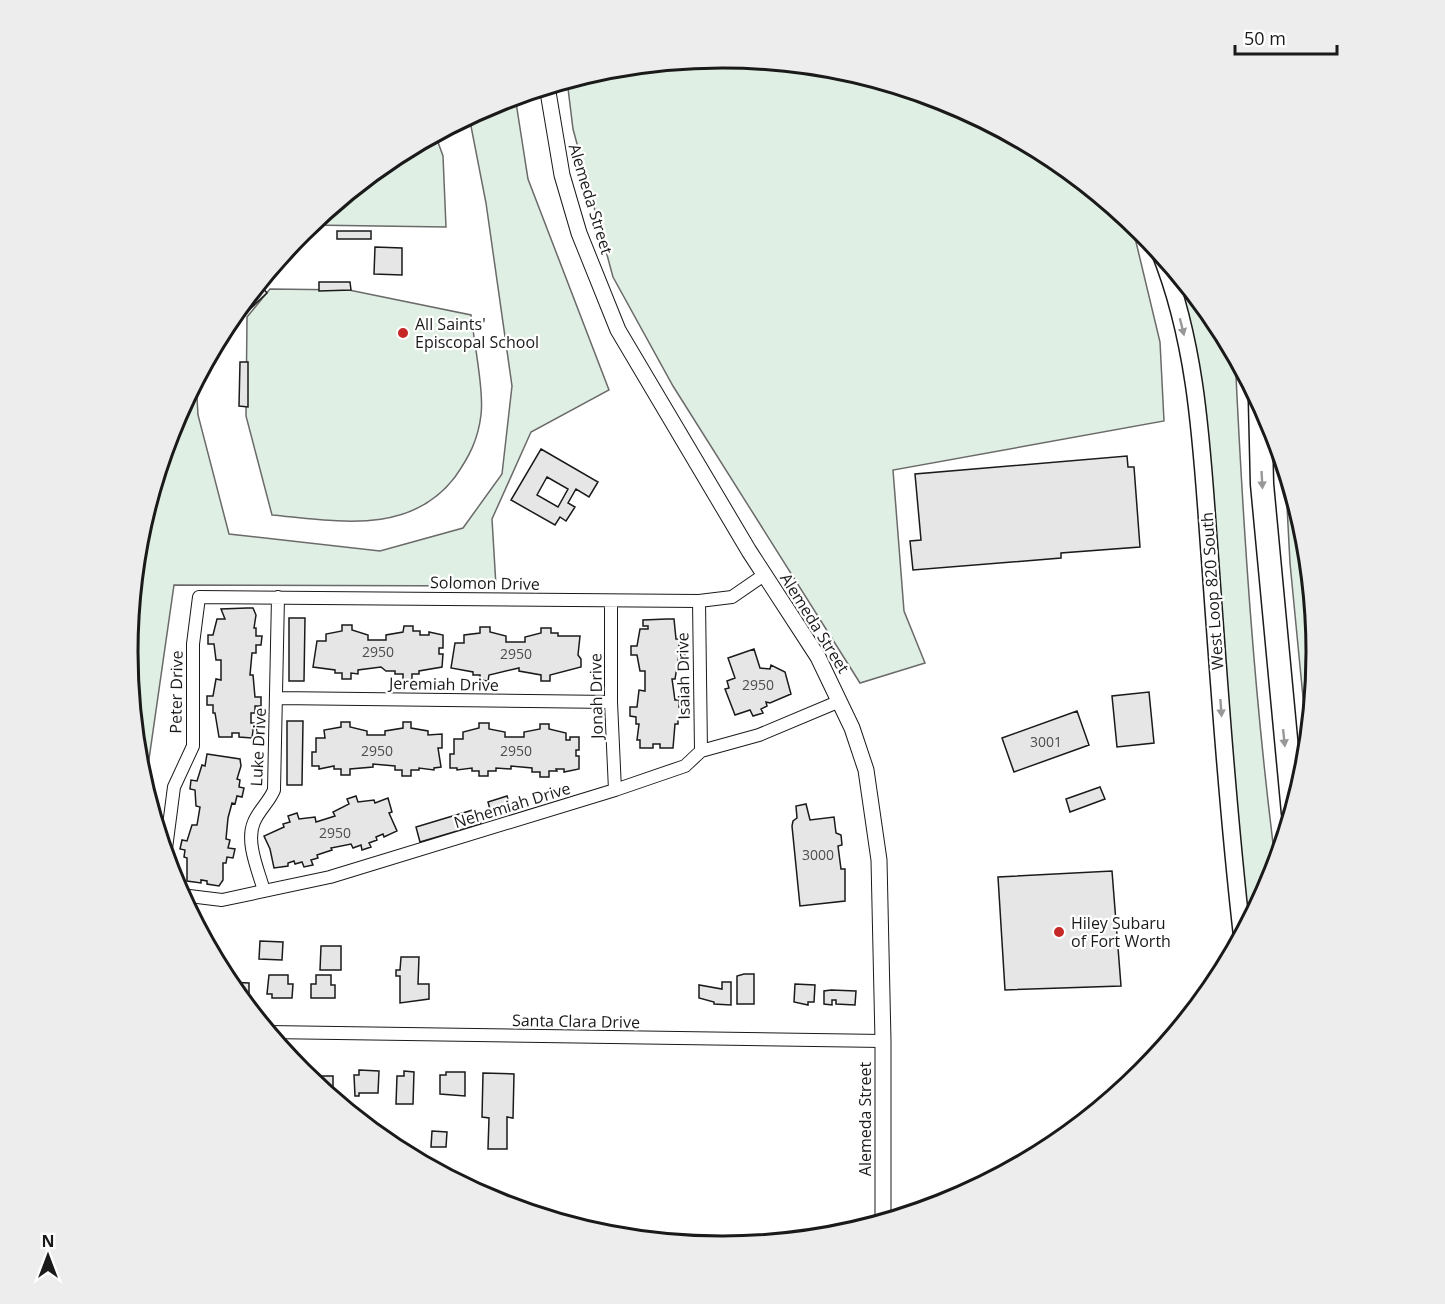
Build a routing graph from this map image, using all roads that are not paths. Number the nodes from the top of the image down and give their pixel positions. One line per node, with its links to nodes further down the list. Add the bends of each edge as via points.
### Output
1 (548, 95): 4 (street, Alemeda Street, via 562,175 579,233 618,330)
2 (1166, 272): 18 (main road, West Loop 820 South, one-way to 18, via 1199,410)
3 (1261, 423): 14 (highway, one-way to 14, via 1263,495)
4 (764, 575): 8 (street, Solomon Drive, via 732,597); 10 (street, Alemeda Street, via 801,628)
5 (199, 597): 6 (street, Solomon Drive); 15 (street, Peter Drive, via 193,644 193,746 174,787)
6 (278, 597): 7 (street, Solomon Drive); 9 (street, Luke Drive)
7 (611, 601): 8 (street, Solomon Drive); 11 (street, Jonah Drive)
8 (699, 601): 12 (street, Isaiah Drive)
9 (277, 698): 11 (street, Jeremiah Drive); 16 (street, Luke Drive, via 274,790 252,831)
10 (840, 701): 12 (street, Nehemiah Drive, via 759,735); 20 (street, Alemeda Street, via 866,770 876,830)
11 (611, 702): 13 (street, Jonah Drive)
12 (701, 752): 13 (street, Nehemiah Drive, via 685,766)
13 (615, 790): 16 (street, Nehemiah Drive, via 330,877)
14 (1290, 790)
15 (168, 836)
16 (264, 891): 17 (street, Nehemiah Drive, via 222,900)
17 (191, 896)
18 (1241, 923)
19 (279, 1032): 20 (street, Santa Clara Drive)
20 (884, 1041): 21 (street, Alemeda Street)
21 (883, 1214)

